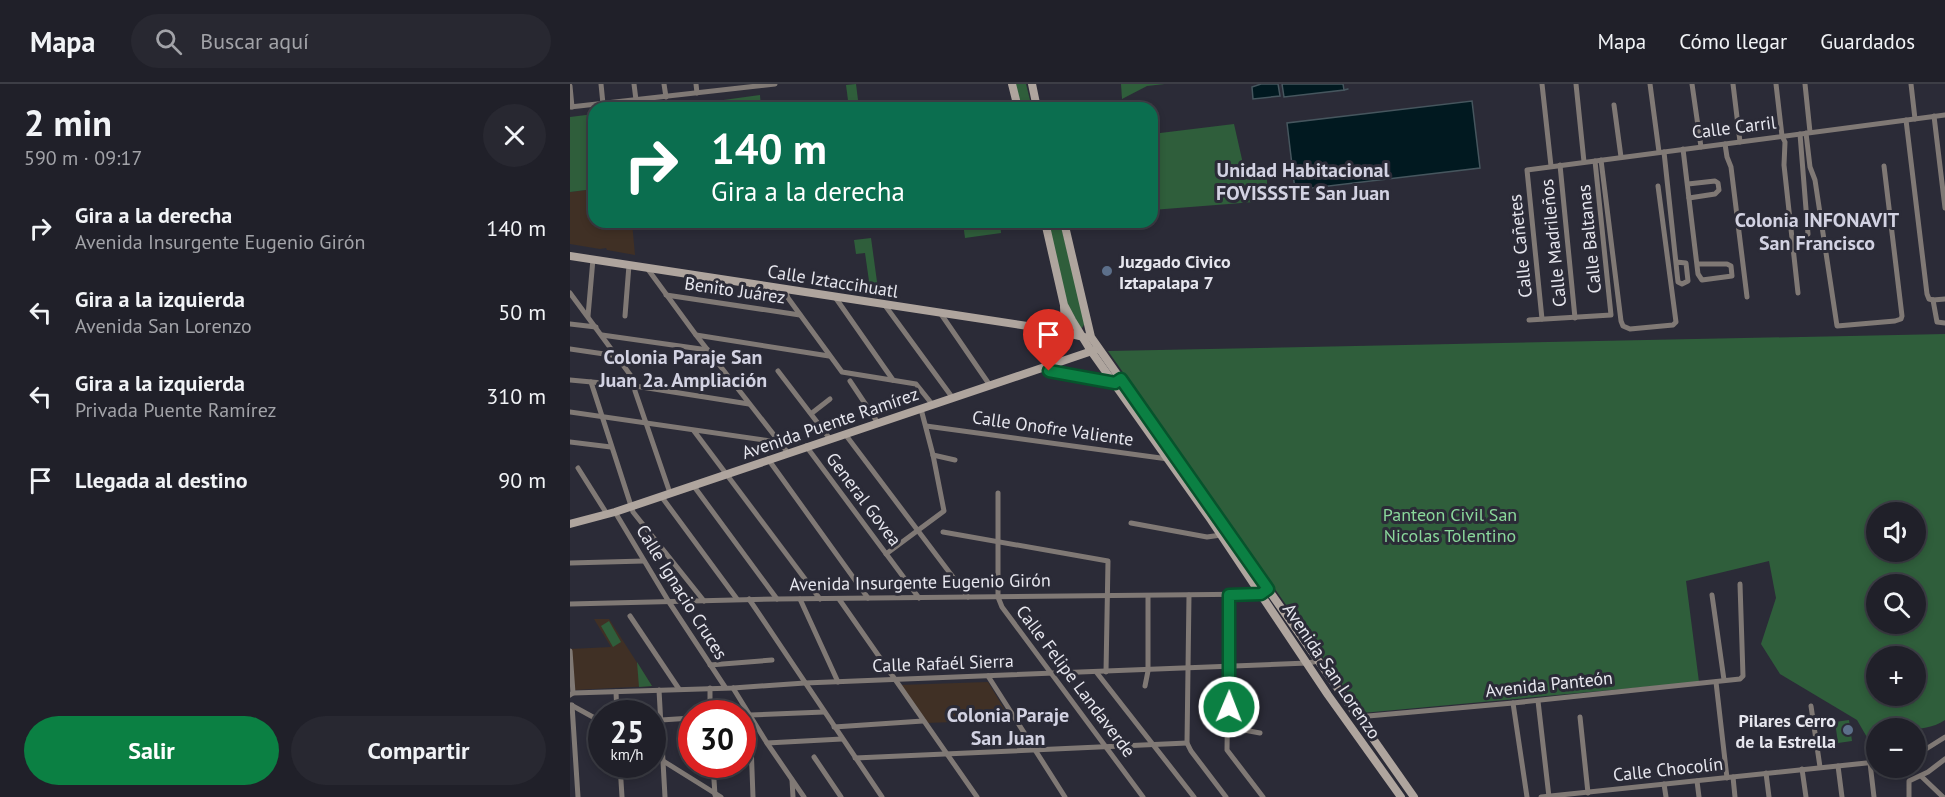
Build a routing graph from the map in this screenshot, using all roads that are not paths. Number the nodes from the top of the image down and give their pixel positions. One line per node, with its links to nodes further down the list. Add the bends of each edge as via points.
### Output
1 (600, 84): 22 (street)
2 (634, 84): 21 (street)
3 (664, 84): 20 (street)
4 (696, 84): 19 (street)
5 (775, 84): 16 (street)
6 (1012, 84): 24 (main road)
7 (1032, 84): 25 (main road)
8 (1542, 84): 44 (street)
9 (1576, 84): 42 (street)
10 (1650, 84): 39 (street)
11 (1692, 84): 37 (street)
12 (1733, 84): 35 (street)
13 (1776, 84): 34 (street)
14 (1805, 84): 33 (street)
15 (1911, 84): 31 (street)
16 (760, 85): 18 (street)
17 (570, 86): 28 (street)
18 (729, 87): 19 (street)
19 (697, 93): 20 (street)
20 (666, 97): 21 (street)
21 (636, 100): 23 (street)
22 (603, 102)
23 (620, 102)
24 (1016, 102)
25 (1036, 102)
26 (588, 105): 28 (street)
27 (1614, 105): 40 (street)
28 (571, 107)
29 (1945, 115): 30 (street, Calle Carril)
30 (1934, 116): 31 (street, Calle Carril); 50 (street)
31 (1915, 119): 32 (street, Calle Carril)
32 (1906, 120): 33 (street, Calle Carril); 67 (street, via 1927,294)
33 (1806, 133): 34 (street, Calle Carril); 45 (street, via 1837,326 1895,321 1902,316); 53 (street)
34 (1782, 136): 35 (street, Calle Carril); 62 (street)
35 (1740, 142): 36 (street, Calle Carril)
36 (1725, 144): 37 (street, Calle Carril); 65 (street)
37 (1701, 147): 38 (street, Calle Carril)
38 (1683, 149): 39 (street, Calle Carril); 47 (street)
39 (1661, 152): 40 (street, Calle Carril); 56 (street)
40 (1621, 157): 41 (street, Calle Carril)
41 (1598, 160): 42 (street, Calle Carril); 48 (street, via 1621,321 1630,329 1676,322); 74 (street, Calle Baltanas, via 1611,315)
42 (1584, 162): 43 (street, Calle Carril)
43 (1560, 165): 44 (street, Calle Carril); 74 (street, Calle Madrileños)
44 (1551, 166): 46 (street, Calle Carril)
45 (1884, 166)
46 (1527, 170): 75 (street, Calle Cañetes)
47 (1688, 184): 49 (street); 49 (street, via 1715,181 1719,190)
48 (1658, 186)
49 (1689, 198): 57 (street)
50 (1945, 208)
51 (1046, 228): 69 (main road, Avenida San Lorenzo)
52 (1065, 228): 83 (main road, Avenida San Lorenzo)
53 (1808, 234)
54 (570, 256): 55 (main road, Calle Iztaccihuatl)
55 (593, 259): 58 (main road, Calle Iztaccihuatl); 72 (street)
56 (1676, 262)
57 (1697, 264): 57 (street, via 1727,264 1732,276 1702,280)
58 (630, 265): 59 (main road, Calle Iztaccihuatl); 73 (street)
59 (647, 267): 60 (main road, Calle Iztaccihuatl); 63 (street)
60 (784, 288): 64 (main road, Calle Iztaccihuatl); 71 (street)
61 (570, 293): 72 (street)
62 (1798, 293)
63 (666, 296): 71 (street, Benito Juárez); 82 (street)
64 (835, 297): 68 (main road, Calle Iztaccihuatl); 92 (street)
65 (1747, 297)
66 (1945, 299): 67 (street)
67 (1933, 300): 77 (street, via 1935,319)
68 (884, 304): 70 (main road, Calle Iztaccihuatl); 98 (street)
69 (1064, 305): 80 (main road, via 1064,321); 83 (main road, Avenida San Lorenzo)
70 (941, 314): 80 (main road, Calle Iztaccihuatl); 96 (street)
71 (800, 315): 88 (street)
72 (588, 316): 79 (street)
73 (625, 316)
74 (1575, 318): 75 (street)
75 (1542, 319): 76 (street)
76 (1529, 320)
77 (1945, 323)
78 (570, 324): 79 (street)
79 (596, 327): 81 (street)
80 (1054, 330): 83 (main road, Calle Iztaccihuatl)
81 (602, 335): 85 (street); 87 (street)
82 (696, 335): 85 (street); 88 (street)
83 (1088, 337): 86 (main road, Avenida San Lorenzo)
84 (570, 349): 87 (street)
85 (708, 350): 100 (street)
86 (1095, 350): 89 (main road, Avenida Puente Ramírez); 94 (main road, Avenida San Lorenzo)
87 (618, 356): 97 (street)
88 (829, 356): 92 (street, via 842,372)
89 (1045, 366): 94 (street, via 1049,371); 96 (main road, Avenida Puente Ramírez)
90 (778, 370): 104 (street)
91 (570, 380): 95 (street)
92 (893, 380): 101 (street, via 916,384)
93 (850, 381): 107 (street)
94 (1118, 381): 118 (main road, Avenida San Lorenzo)
95 (591, 382): 97 (street); 105 (street)
96 (989, 384): 98 (main road, Avenida Puente Ramírez)
97 (635, 386): 100 (street); 106 (street)
98 (952, 397): 101 (main road, Avenida Puente Ramírez)
99 (830, 399): 104 (street)
100 (749, 404): 113 (street)
101 (932, 404): 102 (main road, Avenida Puente Ramírez)
102 (921, 408): 107 (main road, Avenida Puente Ramírez); 108 (street)
103 (570, 412): 105 (street)
104 (812, 413): 111 (street)
105 (601, 416): 106 (street); 115 (street)
106 (646, 422): 109 (street); 124 (street)
107 (878, 423): 110 (main road, Avenida Puente Ramírez)
108 (926, 426): 117 (street); 118 (street, Calle Onofre Valiente)
109 (694, 431): 113 (street); 122 (street)
110 (844, 434): 111 (main road, Avenida Puente Ramírez); 131 (street)
111 (830, 438): 114 (main road, Avenida Puente Ramírez)
112 (570, 442): 115 (street)
113 (778, 442): 116 (street)
114 (807, 446): 116 (main road, Avenida Puente Ramírez); 135 (street, General Govea)
115 (611, 447): 127 (street)
116 (788, 453): 119 (main road, Avenida Puente Ramírez)
117 (933, 455): 120 (street); 131 (street, via 944,511)
118 (1172, 458): 133 (main road, Avenida San Lorenzo); 139 (main road, Avenida San Lorenzo)
119 (768, 459): 122 (main road, Avenida Puente Ramírez); 147 (street)
120 (955, 460)
121 (578, 468): 128 (street, Calle Ignacio Cruces)
122 (727, 473): 123 (main road, Avenida Puente Ramírez); 153 (street)
123 (693, 485): 124 (main road, Avenida Puente Ramírez); 151 (street)
124 (670, 493): 126 (main road, Avenida Puente Ramírez)
125 (998, 494): 134 (street, Calle Felipe Landaverde)
126 (661, 496): 127 (main road, Avenida Puente Ramírez); 149 (street)
127 (631, 506): 128 (main road, Avenida Puente Ramírez); 155 (street)
128 (611, 513): 129 (main road, Avenida Puente Ramírez); 136 (street, Calle Ignacio Cruces)
129 (571, 522)
130 (1131, 523): 133 (street, via 1208,537)
131 (919, 530): 135 (street); 145 (street)
132 (943, 532): 134 (street)
133 (1221, 535): 139 (main road, Avenida San Lorenzo)
134 (999, 542): 143 (street, via 1108,561); 146 (street, Calle Felipe Landaverde)
135 (886, 554): 148 (street, General Govea)
136 (644, 561): 137 (street); 156 (street, Calle Ignacio Cruces)
137 (570, 563)
138 (1740, 584): 172 (street, Avenida Panteón, via 1742,678)
139 (1264, 592): 141 (street, Avenida Insurgente Eugenio Girón); 161 (main road, Avenida San Lorenzo); 162 (main road, Avenida San Lorenzo)
140 (1189, 595): 141 (street, Avenida Insurgente Eugenio Girón); 144 (street, Avenida Insurgente Eugenio Girón); 165 (street)
141 (1229, 595): 164 (street)
142 (1712, 595): 172 (street)
143 (1108, 596): 144 (street, Avenida Insurgente Eugenio Girón); 146 (street, Avenida Insurgente Eugenio Girón); 167 (street)
144 (1148, 596): 166 (street)
145 (968, 597): 146 (street, Avenida Insurgente Eugenio Girón); 148 (street, Avenida Insurgente Eugenio Girón)
146 (998, 597): 169 (street, Calle Felipe Landaverde)
147 (868, 598): 148 (street, Avenida Insurgente Eugenio Girón); 154 (street, Avenida Insurgente Eugenio Girón)
148 (919, 598)
149 (737, 599): 150 (street, Avenida Insurgente Eugenio Girón); 155 (street, Avenida Insurgente Eugenio Girón)
150 (749, 599): 151 (street, Avenida Insurgente Eugenio Girón); 175 (street)
151 (777, 599): 152 (street, Avenida Insurgente Eugenio Girón)
152 (800, 599): 153 (street, Avenida Insurgente Eugenio Girón); 173 (street)
153 (819, 599): 154 (street, Avenida Insurgente Eugenio Girón)
154 (839, 599): 171 (street)
155 (704, 601): 156 (street, Avenida Insurgente Eugenio Girón)
156 (669, 602): 157 (street, Avenida Insurgente Eugenio Girón); 163 (street, Calle Ignacio Cruces)
157 (570, 604)
158 (630, 616): 180 (street)
159 (570, 651): 183 (street)
160 (772, 660): 163 (street)
161 (1318, 661): 162 (street, Calle Rafaél Sierra); 195 (main road, Avenida San Lorenzo)
162 (1308, 663): 164 (street, Calle Rafaél Sierra); 252 (main road, Avenida San Lorenzo)
163 (710, 665): 177 (street, Calle Ignacio Cruces)
164 (1230, 668): 165 (street, Calle Rafaél Sierra); 200 (street)
165 (1188, 669): 166 (street, Calle Rafaél Sierra); 206 (street)
166 (1148, 671): 167 (street, Calle Rafaél Sierra); 176 (street)
167 (1106, 672): 168 (street, Calle Rafaél Sierra)
168 (1097, 673): 169 (street, Calle Rafaél Sierra); 207 (street)
169 (1052, 674): 170 (street, Calle Rafaél Sierra); 208 (street, Calle Felipe Landaverde)
170 (988, 676): 171 (street, Calle Rafaél Sierra); 209 (street)
171 (895, 680): 173 (street, Calle Rafaél Sierra); 197 (street)
172 (1724, 680): 174 (street, Avenida Panteón)
173 (838, 682): 175 (street, Calle Rafaél Sierra)
174 (1716, 682): 188 (street, Avenida Panteón); 226 (street)
175 (805, 683): 179 (street, Calle Rafaél Sierra); 192 (street)
176 (1145, 686)
177 (725, 687): 178 (street, Calle Rafaél Sierra); 179 (street, Calle Rafaél Sierra)
178 (710, 688): 180 (street, Calle Rafaél Sierra); 186 (street)
179 (733, 688): 187 (street)
180 (679, 689): 181 (street, Calle Rafaél Sierra)
181 (659, 690): 182 (street, Calle Rafaél Sierra); 185 (street)
182 (616, 692): 183 (street, Calle Rafaél Sierra); 184 (street)
183 (572, 694)
184 (616, 700)
185 (660, 700)
186 (710, 700)
187 (740, 700)
188 (1538, 701): 189 (street, Avenida Panteón); 236 (street)
189 (1513, 703): 195 (street, Avenida Panteón); 254 (street)
190 (571, 705): 193 (street); 202 (street)
191 (1811, 706): 218 (street)
192 (824, 712): 194 (street); 199 (street)
193 (588, 714)
194 (756, 716)
195 (1357, 717): 253 (main road, Avenida San Lorenzo)
196 (1580, 717): 234 (street)
197 (923, 721): 199 (street); 211 (street)
198 (756, 726): 205 (street)
199 (834, 727): 204 (street)
200 (1228, 728): 201 (street); 251 (street, via 1227,750)
201 (1260, 733)
202 (572, 736): 237 (street)
203 (1945, 737): 210 (street)
204 (842, 739): 205 (street); 213 (street)
205 (766, 743): 230 (street)
206 (1188, 743): 207 (street); 250 (street)
207 (1154, 745): 208 (street); 249 (street)
208 (1106, 746): 209 (street); 248 (street, Calle Felipe Landaverde)
209 (1034, 749): 211 (street); 247 (street)
210 (1926, 749)
211 (948, 754): 213 (street); 246 (street)
212 (814, 757): 244 (street)
213 (855, 758): 245 (street)
214 (1945, 759): 220 (street)
215 (666, 762): 235 (street)
216 (1866, 764): 217 (street, Calle Chocolín)
217 (1838, 766): 218 (street, Calle Chocolín); 262 (street)
218 (1820, 767): 219 (street, Calle Chocolín)
219 (1802, 769): 221 (street, Calle Chocolín); 261 (street)
220 (1926, 772)
221 (1766, 773): 226 (street, Calle Chocolín); 260 (street)
222 (621, 778): 238 (street)
223 (664, 778): 239 (street)
224 (714, 778): 235 (street)
225 (752, 778): 241 (street)
226 (1730, 778): 231 (street, Calle Chocolín); 259 (street)
227 (1873, 778): 263 (street)
228 (1916, 778): 264 (street, via 1909,781)
229 (1923, 778): 265 (street)
230 (792, 779): 242 (street); 243 (street)
231 (1697, 781): 232 (street, Calle Chocolín); 258 (street)
232 (1664, 784): 233 (street, Calle Chocolín); 257 (street)
233 (1620, 789): 234 (street, Calle Chocolín); 256 (street)
234 (1588, 793): 236 (street, Calle Chocolín)
235 (715, 795): 240 (street)
236 (1549, 796): 255 (street, Calle Chocolín)
237 (578, 797)
238 (622, 797)
239 (665, 797)
240 (722, 797)
241 (753, 797)
242 (792, 797)
243 (804, 797)
244 (842, 797)
245 (882, 797)
246 (976, 797)
247 (1065, 797)
248 (1143, 797)
249 (1194, 797)
250 (1226, 797)
251 (1263, 797)
252 (1401, 797)
253 (1414, 797)
254 (1527, 797)
255 (1541, 797)
256 (1621, 797)
257 (1666, 797)
258 (1699, 797)
259 (1736, 797)
260 (1770, 797)
261 (1806, 797)
262 (1842, 797)
263 (1874, 797)
264 (1909, 797)
265 (1943, 797)

